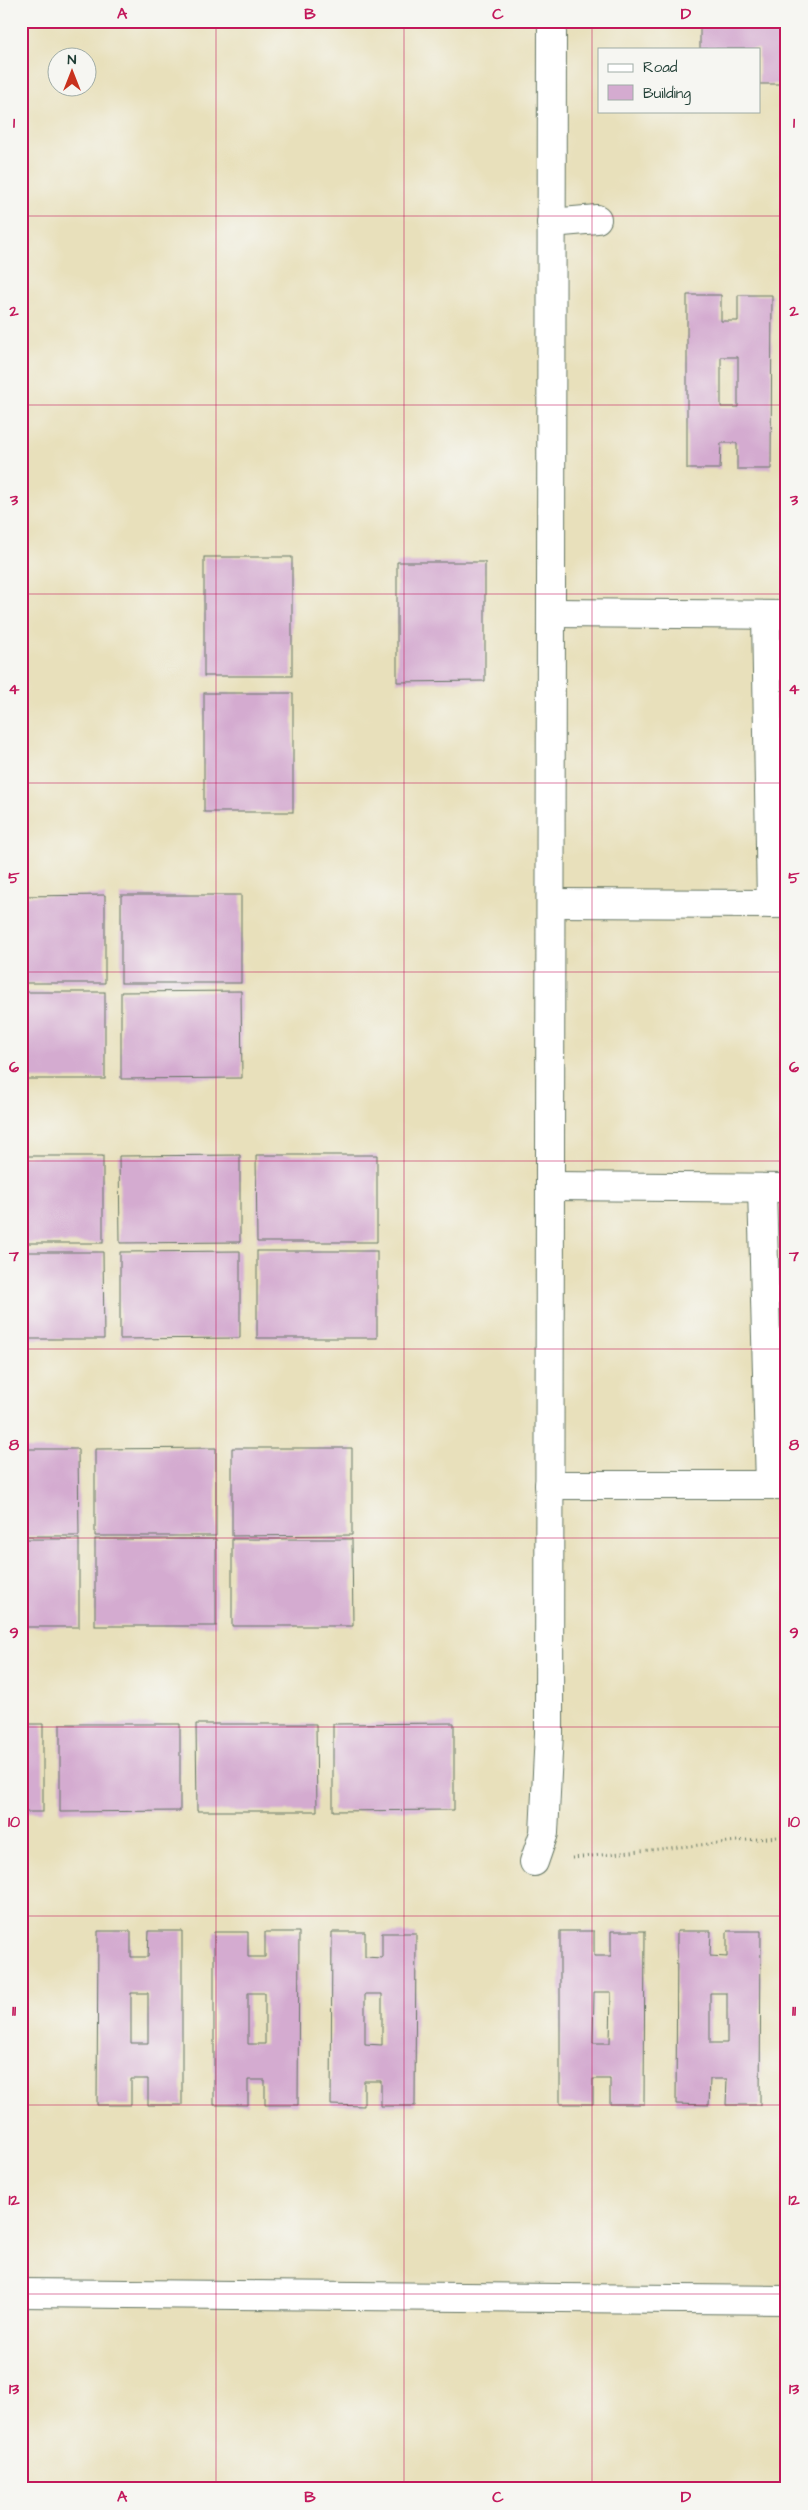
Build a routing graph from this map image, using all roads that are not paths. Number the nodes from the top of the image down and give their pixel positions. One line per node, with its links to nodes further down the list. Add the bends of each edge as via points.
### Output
1 (552, 21): 3 (street)
2 (597, 219): 3 (street)
3 (551, 222): 4 (street)
4 (551, 613): 5 (street); 6 (street)
5 (776, 615): 7 (street)
6 (551, 903): 7 (street); 8 (street)
7 (779, 904)
8 (550, 1186): 9 (street); 10 (street)
9 (774, 1188): 11 (street)
10 (549, 1485): 11 (street); 12 (street, via 549,1743 544,1833)
11 (778, 1485)
12 (534, 1862)
13 (21, 2293): 14 (street)
14 (787, 2300)

